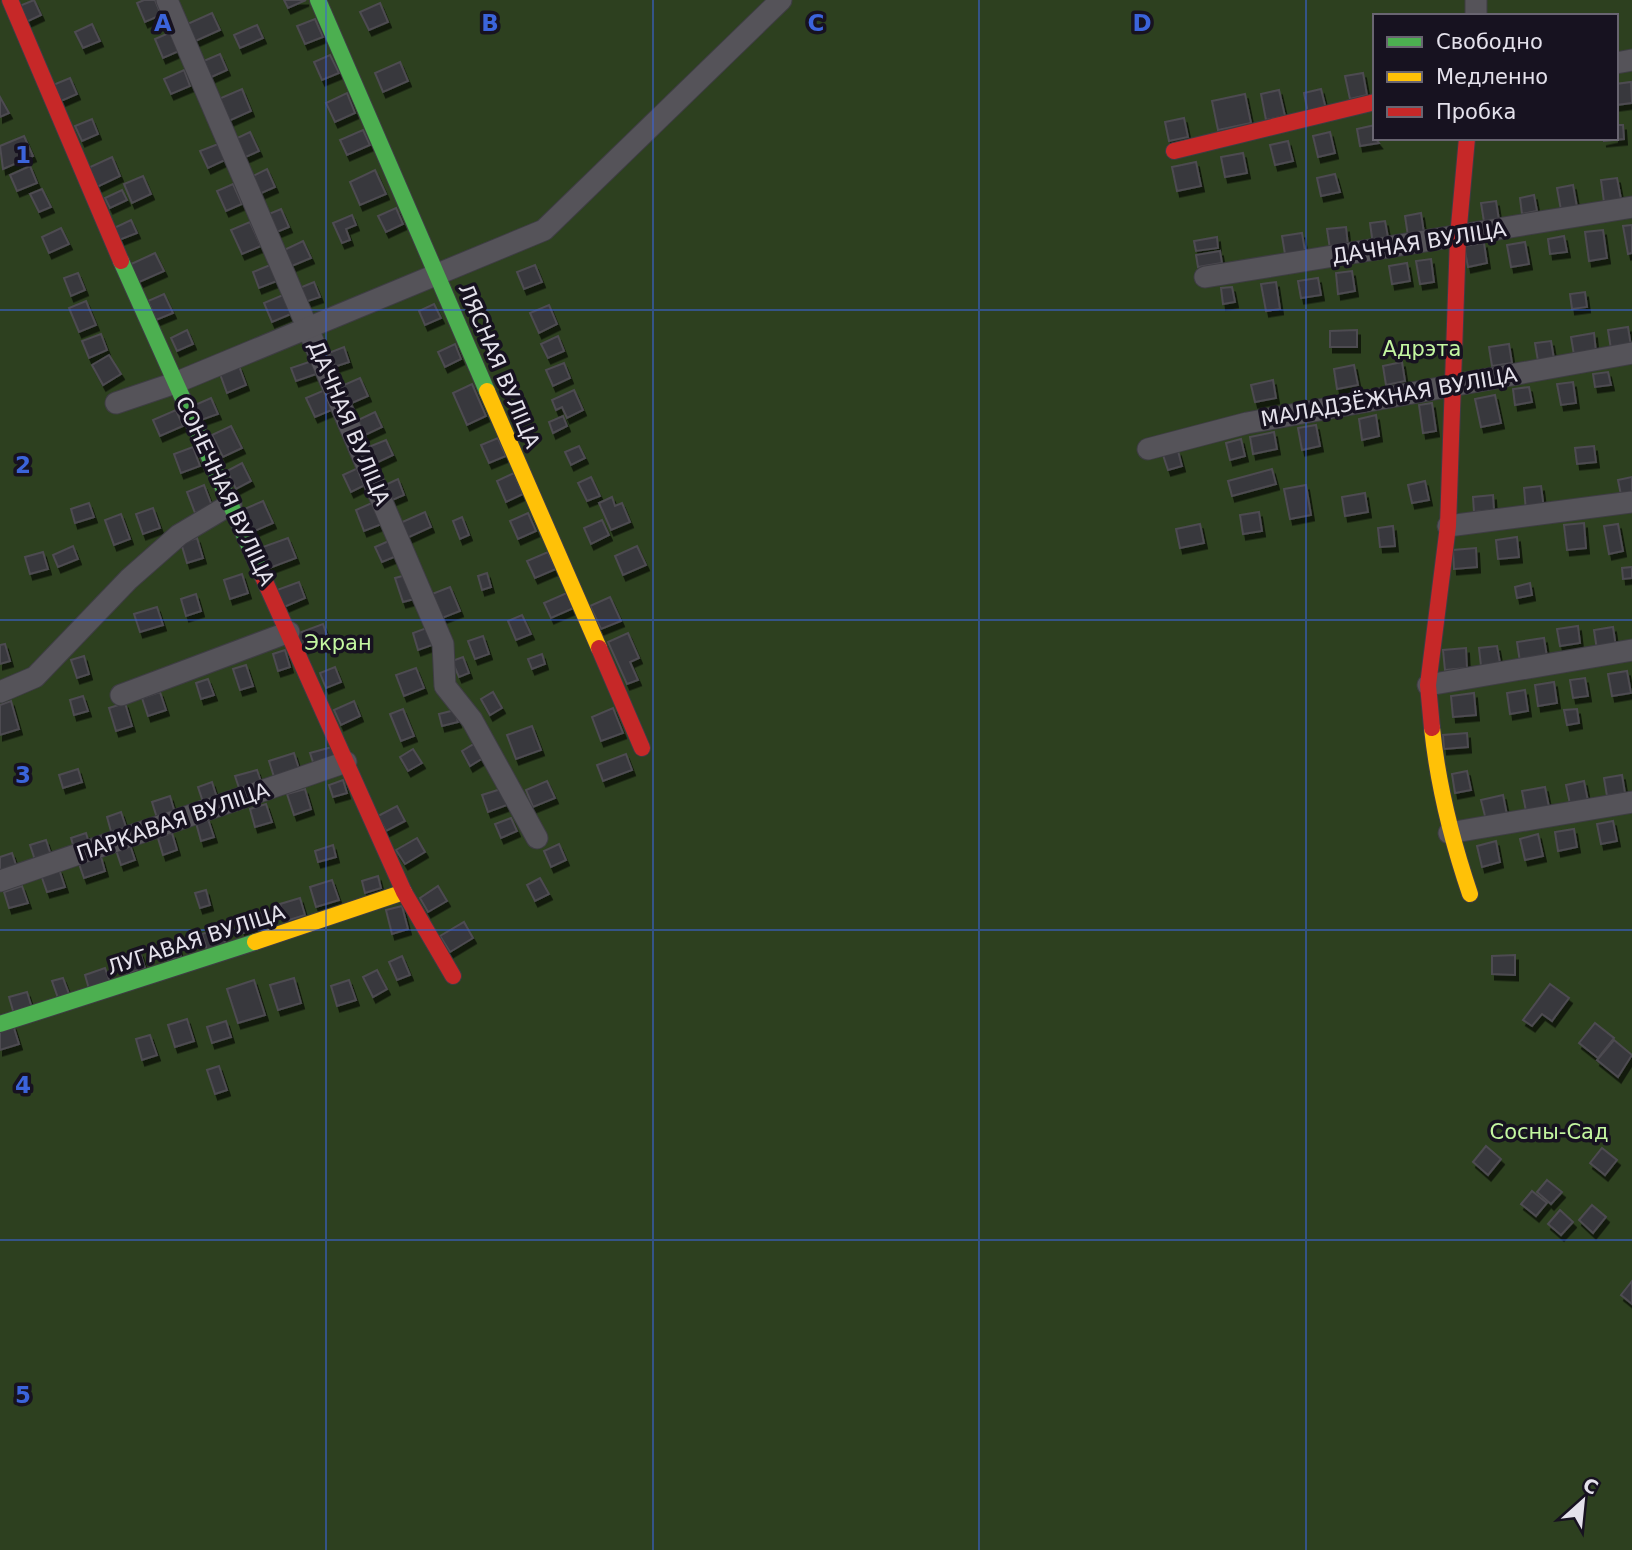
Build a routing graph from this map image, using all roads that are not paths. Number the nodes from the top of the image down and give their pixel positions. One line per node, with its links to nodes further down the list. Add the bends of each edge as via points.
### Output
1 (10, 0): 14 (street, СОНЕЧНАЯ ВУЛІЦА)
2 (167, 0): 12 (street, ДАЧНАЯ ВУЛІЦА)
3 (318, 0): 10 (street, ЛЯСНАЯ ВУЛІЦА)
4 (781, 0): 10 (street, via 544,230)
5 (1373, 102): 7 (street)
6 (1467, 140): 9 (street)
7 (1174, 151)
8 (1632, 207): 9 (street, ДАЧНАЯ ВУЛІЦА)
9 (1458, 237): 11 (street, ДАЧНАЯ ВУЛІЦА); 15 (street)
10 (437, 275): 12 (street); 26 (street, ЛЯСНАЯ ВУЛІЦА)
11 (1205, 277)
12 (308, 327): 14 (street); 30 (street, ДАЧНАЯ ВУЛІЦА, via 443,644 445,685 472,720)
13 (1632, 353): 15 (street, МАЛАДЗЁЖНАЯ ВУЛІЦА)
14 (175, 383): 16 (street); 19 (street, СОНЕЧНАЯ ВУЛІЦА)
15 (1455, 385): 17 (street, МАЛАДЗЁЖНАЯ ВУЛІЦА, via 1247,423); 20 (street)
16 (116, 403)
17 (1148, 449)
18 (1632, 502): 20 (street)
19 (231, 504): 21 (street, СОНЕЧНАЯ ВУЛІЦА); 24 (street, via 179,535 149,561 35,677)
20 (1448, 526): 23 (street)
21 (289, 632): 25 (street); 27 (street, СОНЕЧНАЯ ВУЛІЦА)
22 (1632, 650): 23 (street)
23 (1428, 685): 29 (street, via 1438,784)
24 (0, 692)
25 (121, 695)
26 (642, 748)
27 (346, 762): 31 (street, ПАРКАВАЯ ВУЛІЦА); 32 (street, СОНЕЧНАЯ ВУЛІЦА)
28 (1632, 802): 29 (street)
29 (1449, 833): 33 (street)
30 (537, 838)
31 (0, 881)
32 (404, 892): 34 (street, СОНЕЧНАЯ ВУЛІЦА); 35 (street, ЛУГАВАЯ ВУЛІЦА)
33 (1470, 894)
34 (453, 976)
35 (0, 1024)

